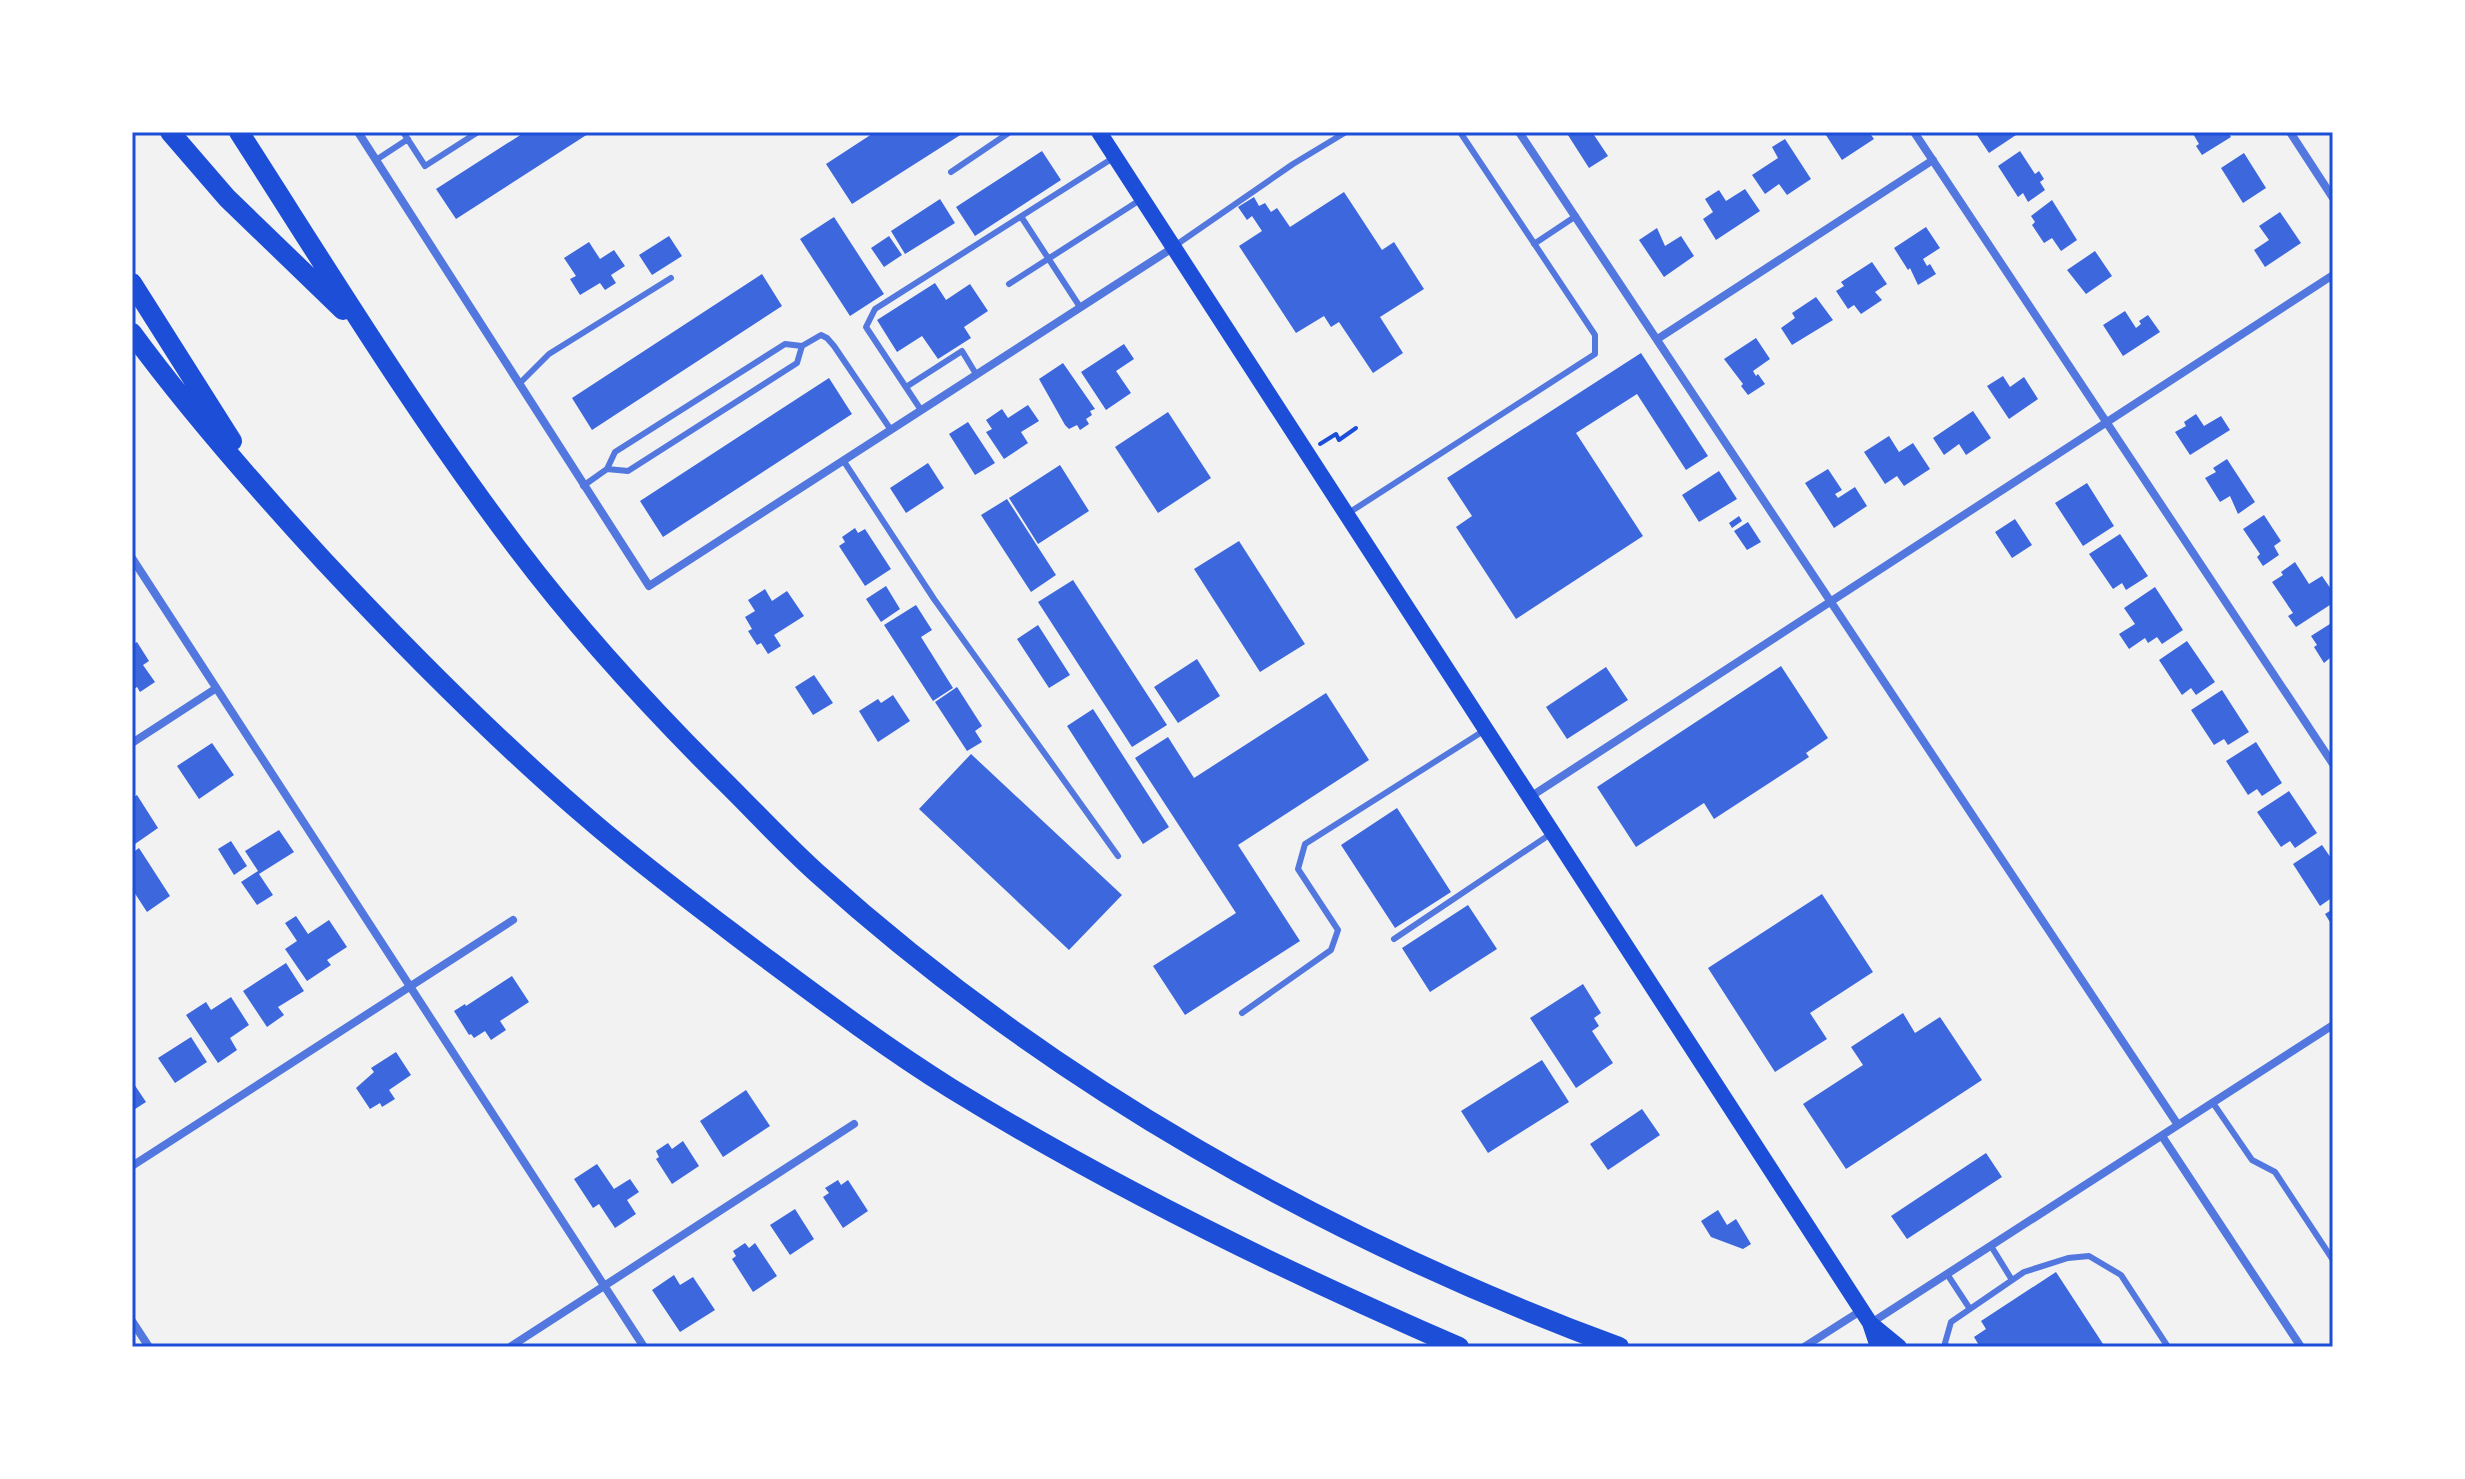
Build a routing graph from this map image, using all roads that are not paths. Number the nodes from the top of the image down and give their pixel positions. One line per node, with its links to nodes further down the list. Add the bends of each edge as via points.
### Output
1 (170, 132): 30 (highway, via 227,198)
2 (239, 132): 30 (highway)
3 (358, 132): 14 (street)
4 (478, 132): 12 (lane, via 425,166)
5 (1010, 132): 16 (lane)
6 (1099, 132): 13 (main road)
7 (1346, 132): 22 (lane)
8 (1460, 132): 21 (lane)
9 (1519, 132): 19 (street)
10 (1914, 132): 15 (street)
11 (2290, 132): 18 (street)
12 (406, 136): 14 (lane)
13 (1115, 157): 17 (main road); 20 (lane)
14 (376, 160): 34 (street)
15 (1933, 160): 31 (street); 37 (street)
16 (951, 172)
17 (1143, 198): 22 (main road); 23 (lane)
18 (2333, 198)
19 (1576, 216): 21 (lane); 31 (street)
20 (1022, 218): 23 (lane); 35 (lane, via 875,309 866,327)
21 (1534, 244): 43 (lane, via 1595,335 1595,354)
22 (1174, 247): 28 (street); 43 (main road)
23 (1049, 258): 27 (lane); 28 (lane)
24 (2333, 275): 37 (street)
25 (671, 278): 34 (lane, via 549,354)
26 (132, 283): 42 (highway)
27 (1009, 284)
28 (1080, 307): 33 (street)
29 (132, 333): 42 (highway)
30 (368, 335): 75 (highway, via 519,551 622,676 817,873 920,960 1063,1065 1208,1156 1461,1284)
31 (1659, 338): 45 (street)
32 (802, 346): 38 (lane, via 821,335 827,338); 40 (lane, via 787,343 615,452); 40 (lane, via 798,362 628,471)
33 (976, 374): 35 (lane, via 962,351); 36 (street)
34 (519, 384): 41 (street)
35 (906, 387): 36 (lane)
36 (921, 410): 38 (street)
37 (2107, 422): 45 (street); 49 (street)
38 (891, 430): 39 (street)
39 (843, 460): 41 (street, via 649,586); 52 (lane, via 934,599)
40 (607, 469): 41 (lane)
41 (583, 486)
42 (273, 505): 74 (highway, via 400,642 592,822 824,1002 951,1088 1075,1159 1239,1245)
43 (1347, 514): 47 (main road)
44 (132, 558): 46 (street)
45 (1831, 599): 50 (street); 60 (street)
46 (215, 689): 48 (street); 55 (street)
47 (1485, 730): 50 (main road); 56 (lane, via 1305,844 1298,869 1338,930 1331,950)
48 (132, 743)
49 (2333, 764)
50 (1529, 797): 51 (main road)
51 (1552, 833): 54 (lane); 69 (main road)
52 (1118, 856)
53 (513, 920): 55 (street)
54 (1394, 939)
55 (409, 987): 62 (street); 67 (street)
56 (1242, 1013)
57 (2333, 1025): 58 (street)
58 (2213, 1103): 60 (street); 64 (lane, via 2252,1160 2275,1172)
59 (854, 1124): 67 (street)
60 (2178, 1125): 61 (street)
61 (2162, 1136): 63 (street); 81 (street)
62 (132, 1166)
63 (1991, 1246): 65 (street); 66 (lane)
64 (2333, 1260)
65 (1947, 1274): 68 (lane); 69 (street)
66 (2012, 1280): 68 (lane); 80 (lane, via 2068,1258 2089,1256 2121,1275)
67 (605, 1286): 72 (street); 73 (street)
68 (1970, 1309): 79 (lane, via 1951,1322)
69 (1866, 1317): 76 (street); 77 (main road); 78 (main road)
70 (132, 1321): 71 (street)
71 (149, 1347)
72 (510, 1347)
73 (644, 1347)
74 (1459, 1347)
75 (1619, 1347)
76 (1804, 1347)
77 (1878, 1347)
78 (1899, 1347)
79 (1947, 1347)
80 (2168, 1347)
81 (2301, 1347)

